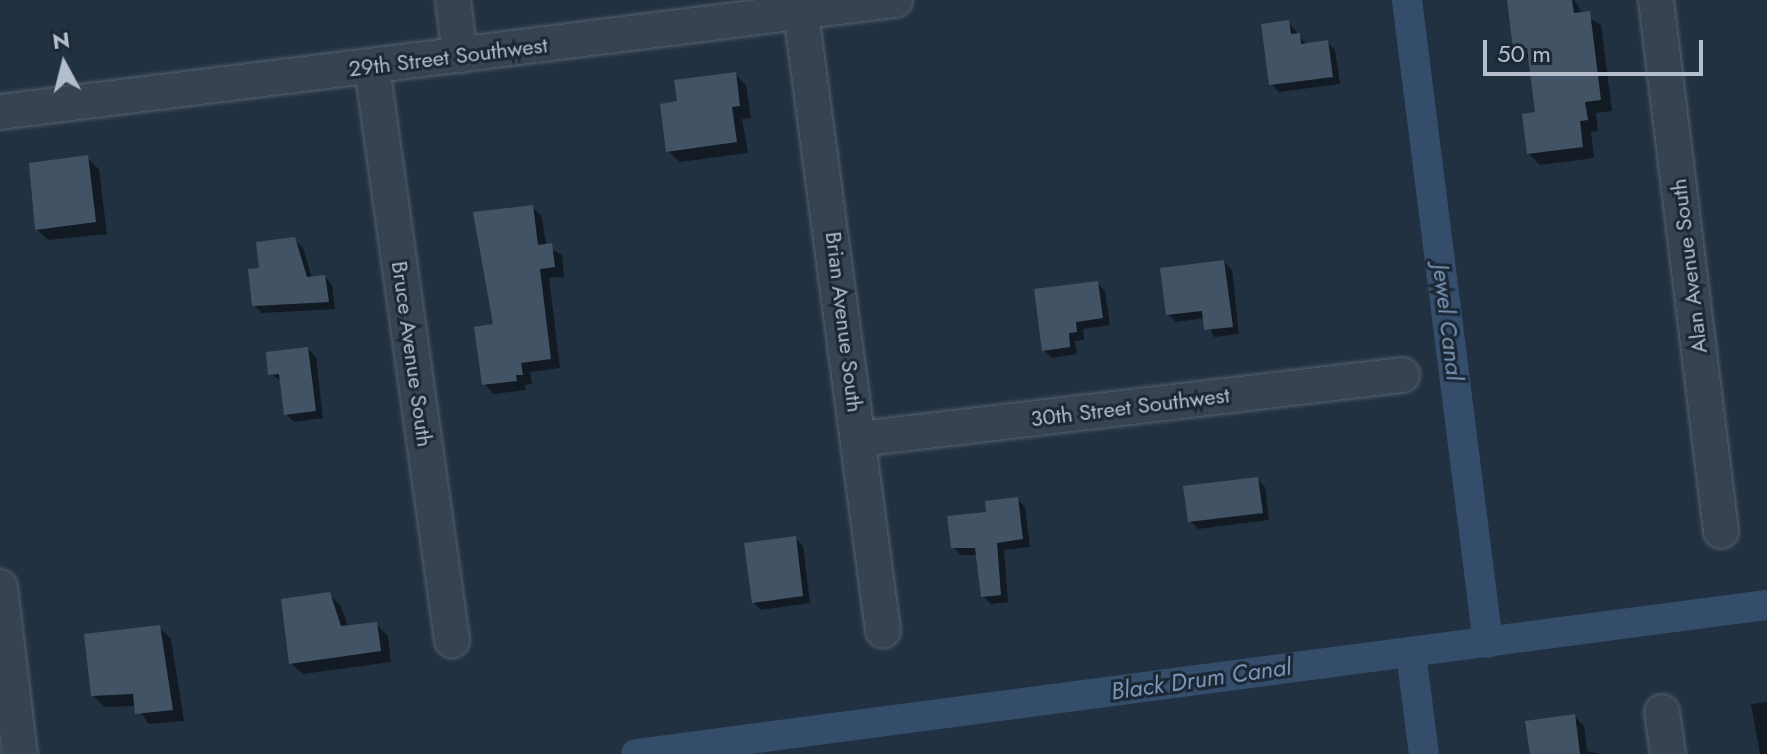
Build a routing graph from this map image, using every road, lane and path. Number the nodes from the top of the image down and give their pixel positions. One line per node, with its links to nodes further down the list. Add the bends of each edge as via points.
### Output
1 (453, 0): 5 (street)
2 (895, 0): 4 (street, 29th Street Southwest)
3 (1656, 0): 10 (street, Alan Avenue South)
4 (801, 13): 5 (street, 29th Street Southwest); 9 (street, Brian Avenue South)
5 (460, 56): 6 (street, 29th Street Southwest)
6 (372, 67): 7 (street, 29th Street Southwest); 13 (street, Bruce Avenue South)
7 (0, 112)
8 (1402, 375): 9 (street, 30th Street Southwest)
9 (859, 439): 12 (street, Brian Avenue South)
10 (1721, 531)
11 (0, 587): 15 (street)
12 (883, 631)
13 (452, 640)
14 (1662, 712): 16 (street)
15 (20, 754)
16 (1668, 754)

